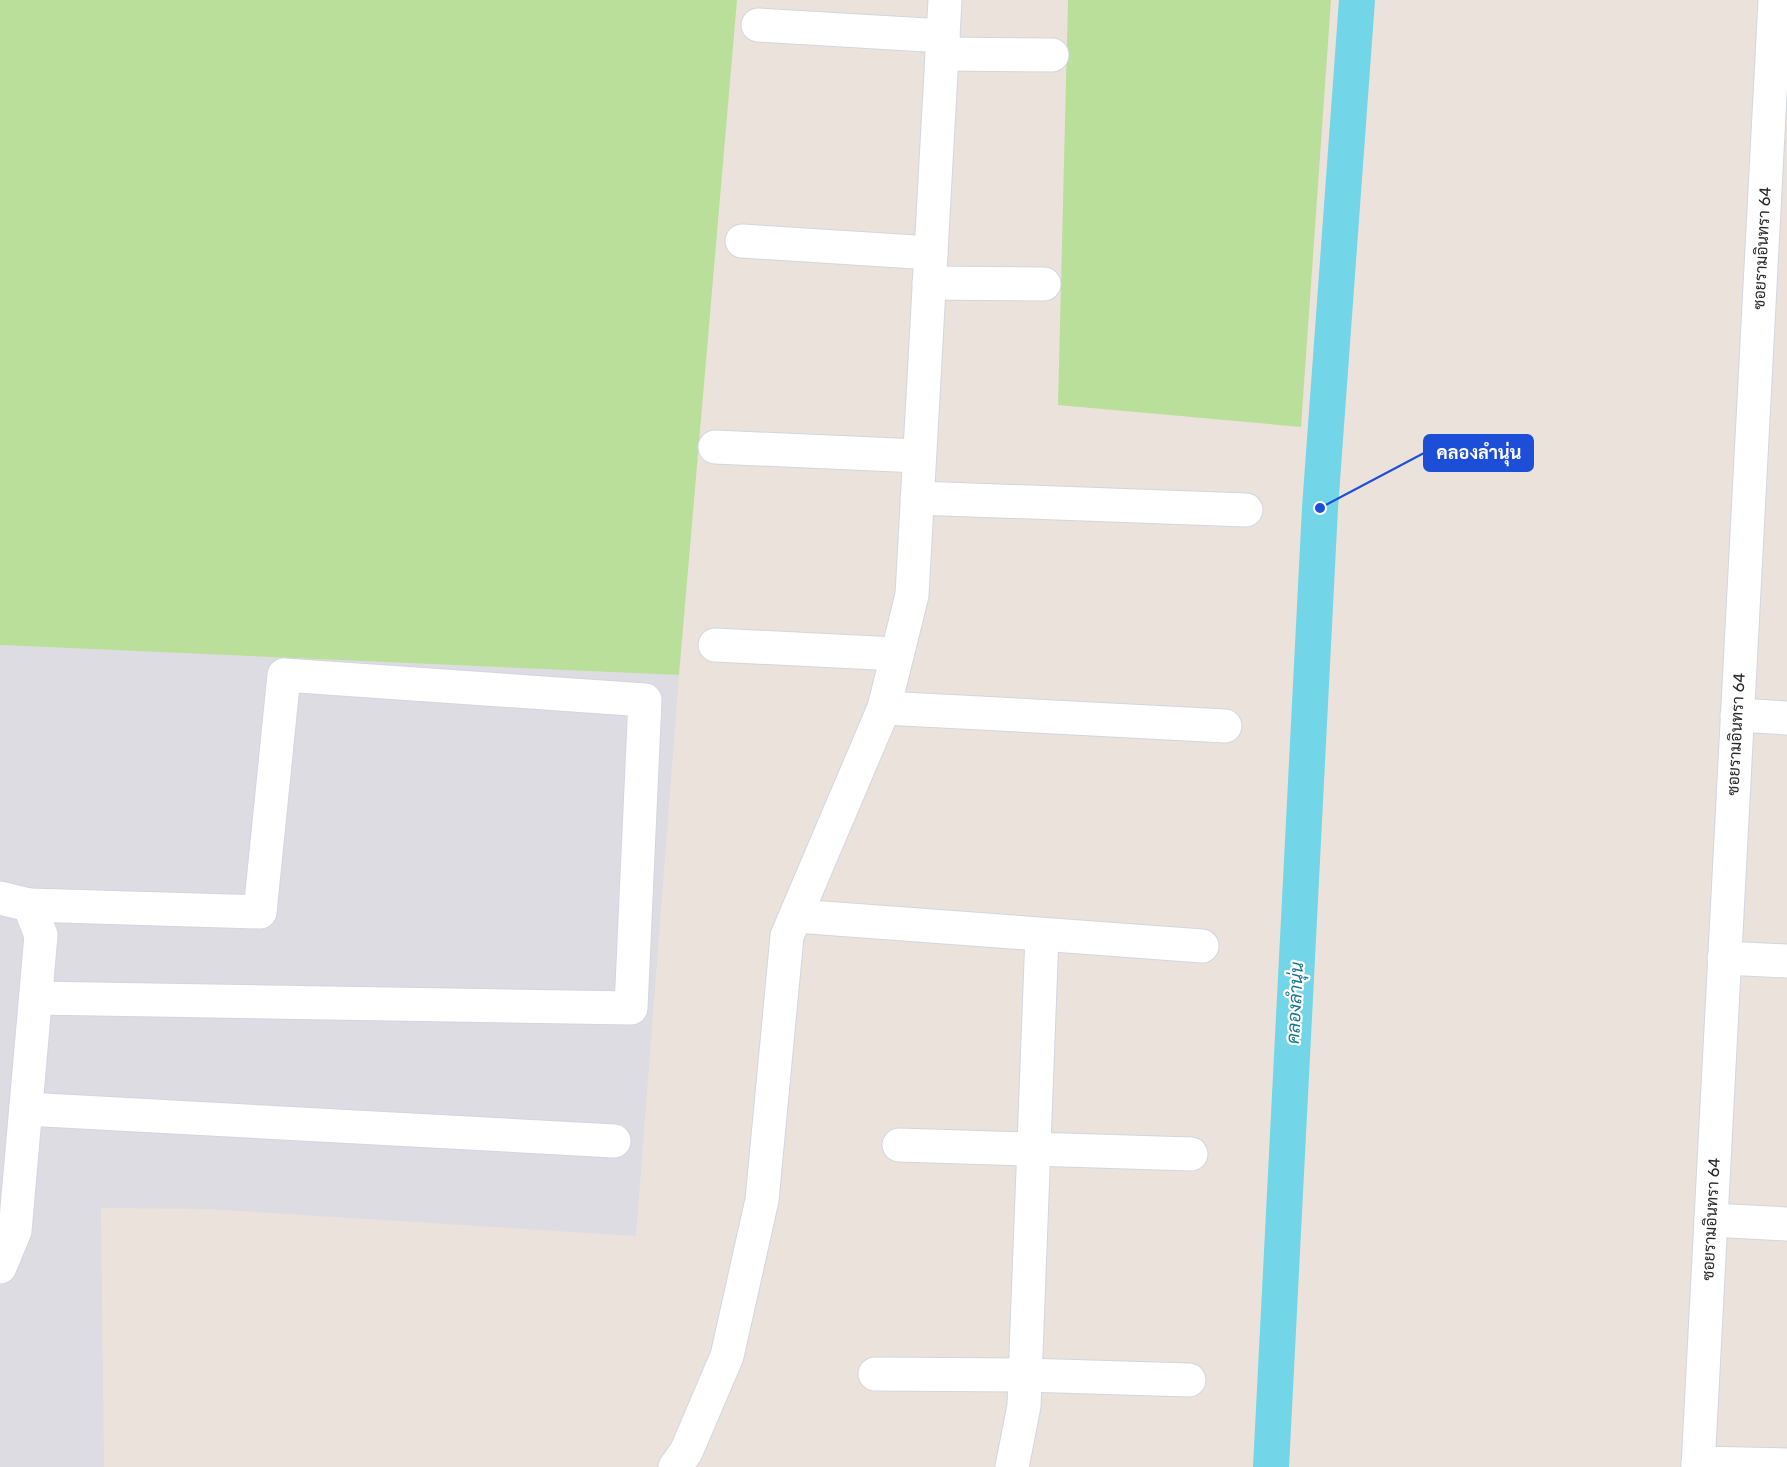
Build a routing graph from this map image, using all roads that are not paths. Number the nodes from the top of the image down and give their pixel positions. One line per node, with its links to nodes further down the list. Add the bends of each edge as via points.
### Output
1 (945, 0): 4 (street)
2 (1775, 0): 6 (street, ซอยรามอินทรา 64)
3 (758, 25): 4 (street)
4 (942, 45): 5 (street); 8 (street)
5 (1052, 55)
6 (1775, 220): 17 (street, ซอยรามอินทรา 64)
7 (742, 241): 8 (street)
8 (930, 268): 9 (street); 11 (street)
9 (1044, 284)
10 (715, 447): 11 (street)
11 (919, 456): 12 (street)
12 (917, 498): 13 (street); 15 (street, via 912,595)
13 (1246, 510)
14 (715, 645): 15 (street)
15 (896, 654): 16 (street)
16 (884, 708): 19 (street); 21 (street)
17 (1737, 715): 18 (street); 24 (street, ซอยรามอินทรา 64)
18 (1787, 718)
19 (1225, 726)
20 (14, 902): 26 (street, via 41,935); 26 (street, via 260,912 284,675 645,700 631,1008)
21 (796, 916): 22 (street); 40 (street, via 787,936 762,1200 727,1356 686,1452)
22 (1042, 935): 23 (street); 30 (street)
23 (1202, 946)
24 (1724, 957): 25 (street); 32 (street, ซอยรามอินทรา 64)
25 (1787, 961)
26 (36, 998): 27 (street)
27 (26, 1108): 28 (street); 34 (street, via 15,1231)
28 (614, 1141)
29 (899, 1145): 30 (street)
30 (1034, 1149): 31 (street); 36 (street)
31 (1191, 1154)
32 (1711, 1220): 33 (street); 38 (street, ซอยรามอินทรา 64)
33 (1787, 1224)
34 (0, 1267)
35 (874, 1374): 36 (street)
36 (1025, 1375): 37 (street); 41 (street, via 1024,1406)
37 (1189, 1380)
38 (1698, 1465): 39 (street)
39 (1787, 1465)
40 (675, 1467)
41 (1012, 1467)

